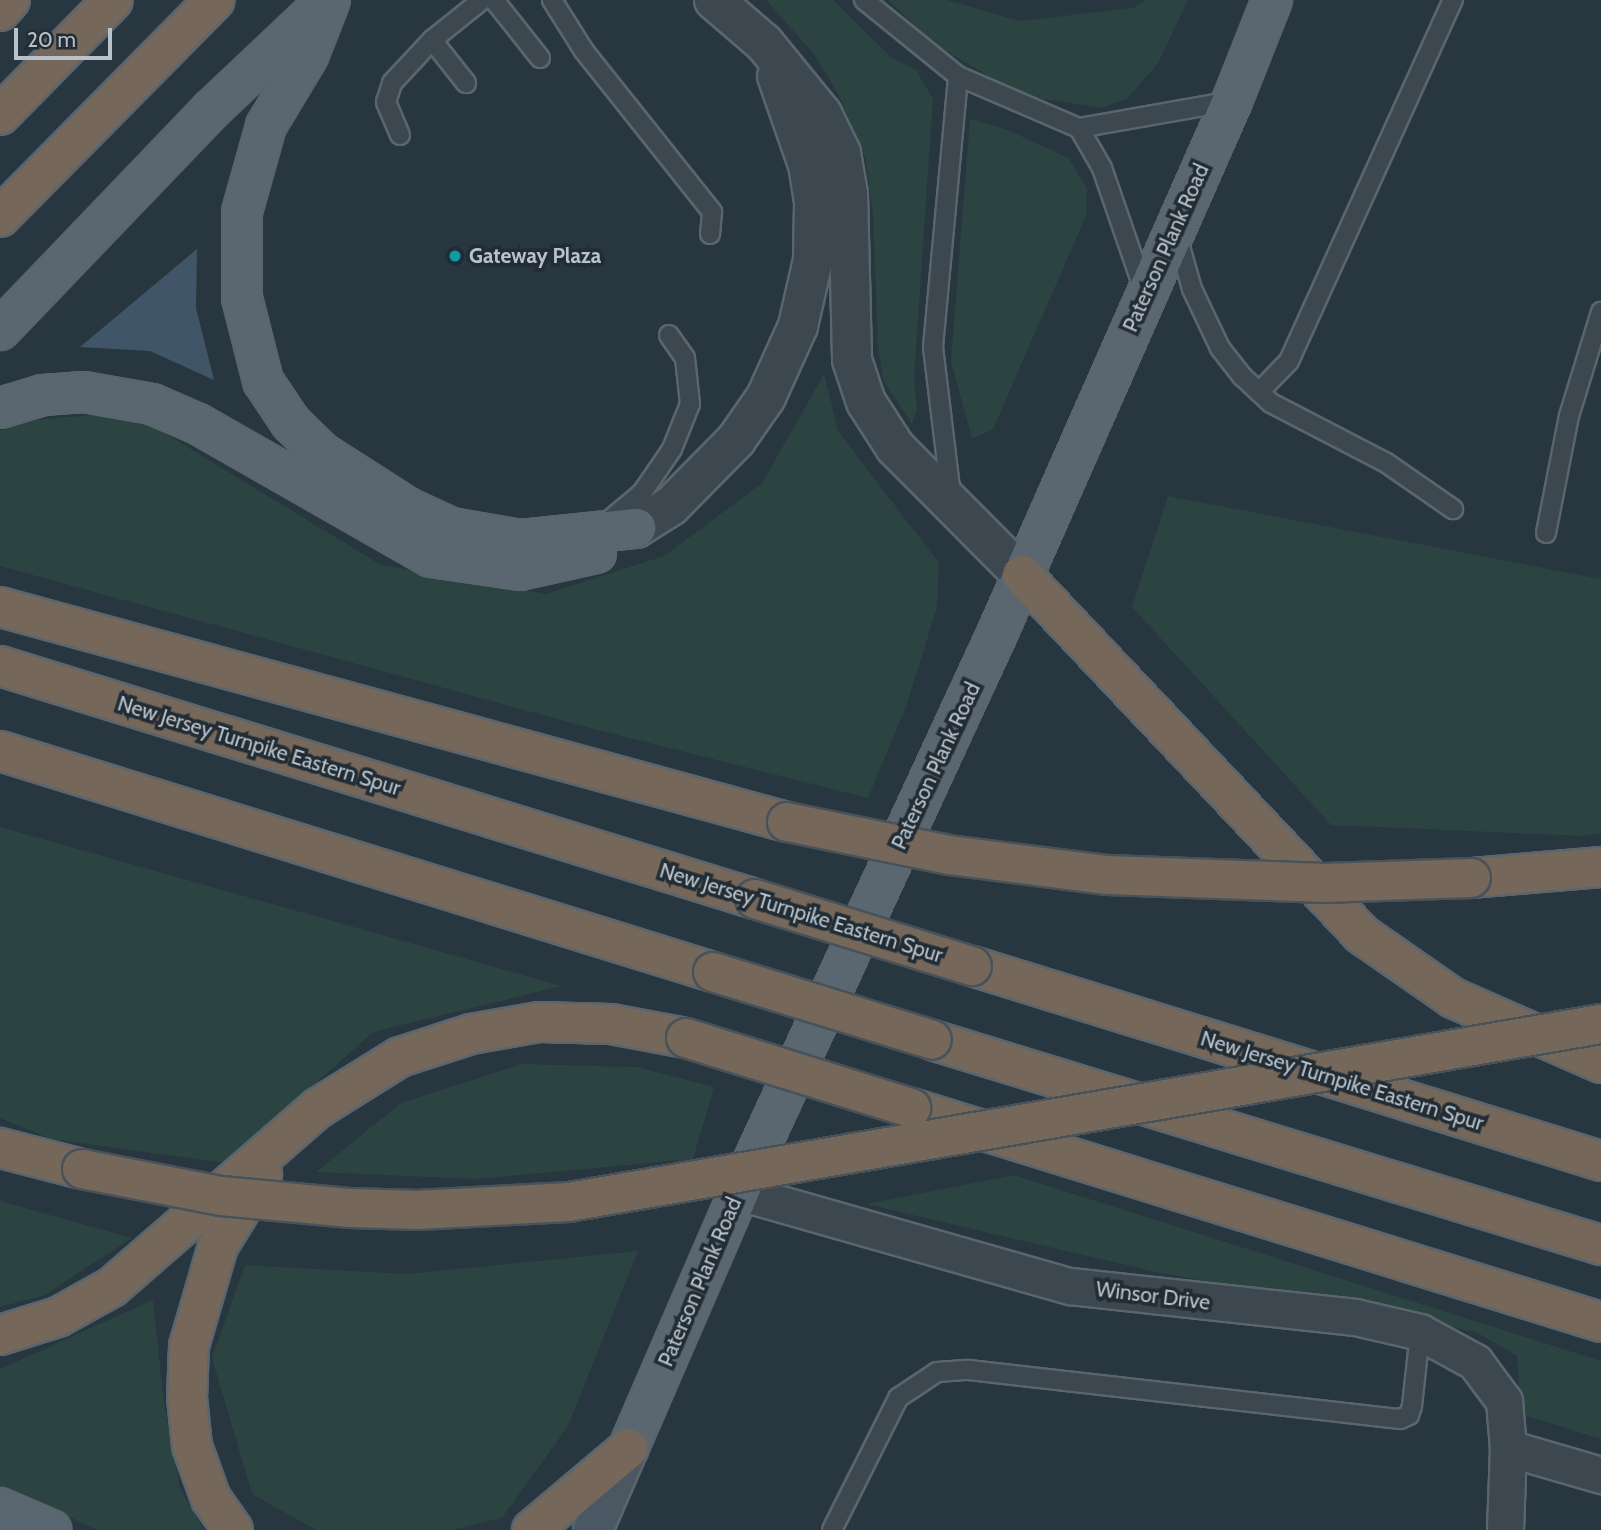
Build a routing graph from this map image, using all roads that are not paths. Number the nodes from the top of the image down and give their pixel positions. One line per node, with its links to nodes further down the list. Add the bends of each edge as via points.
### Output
1 (10, 0): 12 (highway)
2 (113, 0): 19 (highway)
3 (215, 0): 22 (highway)
4 (329, 0): 27 (main road, via 211,110); 35 (main road, via 308,56 266,125 242,212 242,298 263,381 291,423 322,453 408,508 451,528 521,540)
5 (482, 0): 13 (lane)
6 (494, 0): 15 (lane)
7 (552, 0): 24 (lane, via 584,51 712,212)
8 (714, 0): 14 (street)
9 (864, 0): 16 (lane)
10 (1272, 0): 18 (main road, Paterson Plank Road)
11 (1453, 0): 29 (lane, via 1289,361)
12 (0, 11)
13 (432, 40): 17 (lane); 21 (lane, via 392,83 386,102)
14 (764, 43): 31 (street, via 822,114 841,153 848,194 852,360 866,402 895,447); 33 (street, via 808,165 815,235 806,296 786,359 736,440 671,506)
15 (540, 58)
16 (958, 76): 20 (lane); 31 (lane, via 933,347)
17 (466, 83)
18 (1232, 101): 20 (lane); 23 (main road, Paterson Plank Road)
19 (0, 115)
20 (1079, 128): 25 (lane, via 1102,167)
21 (400, 135)
22 (0, 217)
23 (1175, 228): 25 (main road, Paterson Plank Road); 29 (lane, via 1192,289 1220,348)
24 (709, 234)
25 (1146, 294): 36 (main road, Paterson Plank Road)
26 (1601, 312): 34 (lane, via 1569,416)
27 (0, 330)
28 (669, 335): 35 (lane, via 685,358 690,404 672,449 642,493)
29 (1259, 392): 32 (lane, via 1319,432 1385,462)
30 (0, 408): 33 (main road, via 43,395 84,392 152,404 209,430 388,536 431,557 474,566 520,570 562,564 593,555)
31 (952, 503): 36 (street)
32 (1453, 509)
33 (636, 528): 35 (main road)
34 (1546, 533)
35 (594, 534)
36 (1022, 575): 42 (highway, via 1361,934 1453,998); 47 (main road, Paterson Plank Road)
37 (0, 607): 40 (highway, bridge, via 787,822 949,855 1108,875 1325,883)
38 (0, 666): 46 (highway, New Jersey Turnpike Eastern Spur, bridge)
39 (0, 751): 48 (highway, bridge)
40 (1601, 867)
41 (1601, 1024): 42 (highway, bridge)
42 (1533, 1036): 43 (highway); 45 (highway, bridge, via 569,1202 417,1210 221,1196)
43 (1601, 1063)
44 (291, 1130): 49 (highway, bridge, via 371,1072 471,1034 539,1022 575,1022 686,1038); 51 (highway, via 112,1287 58,1317); 57 (highway, via 218,1246 189,1346 187,1398 192,1446 211,1499)
45 (0, 1148)
46 (1601, 1161)
47 (739, 1192): 50 (street, Winsor Drive, via 1070,1286 1355,1317); 53 (main road, Paterson Plank Road)
48 (1601, 1245)
49 (1601, 1322)
50 (1420, 1332): 52 (street, Winsor Drive, via 1475,1362 1504,1401); 60 (lane, via 1412,1406 1409,1415 1400,1419 969,1370 937,1372 898,1398)
51 (0, 1335)
52 (1508, 1448): 54 (street); 61 (street, Winsor Drive)
53 (628, 1449): 58 (highway); 59 (main road, Paterson Plank Road)
54 (1601, 1475)
55 (0, 1508): 56 (main road)
56 (51, 1530)
57 (233, 1530)
58 (532, 1530)
59 (593, 1530)
60 (832, 1530)
61 (1505, 1530)

